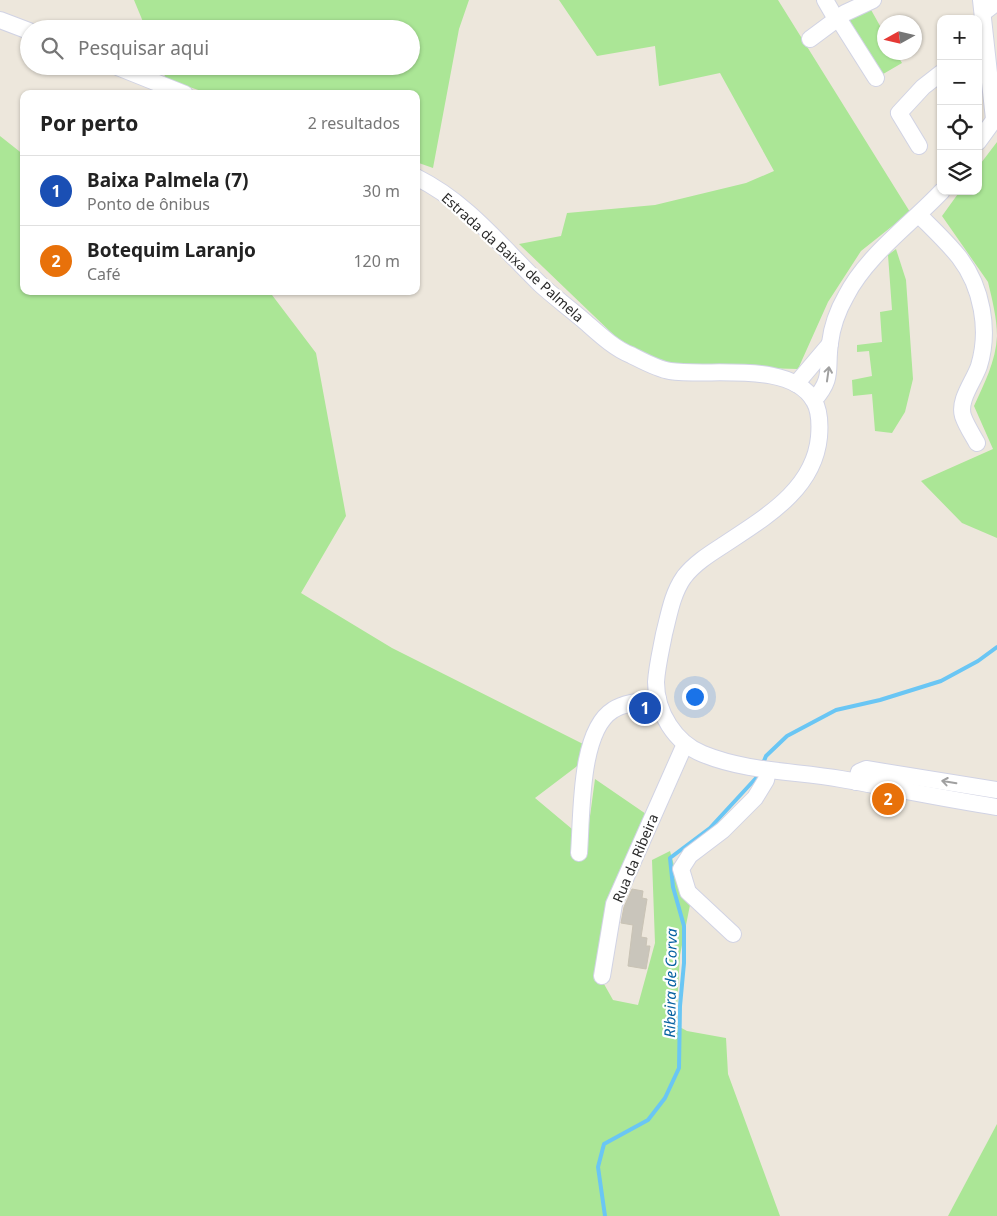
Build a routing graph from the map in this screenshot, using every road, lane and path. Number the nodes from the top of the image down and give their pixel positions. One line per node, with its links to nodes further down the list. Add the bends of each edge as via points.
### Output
1 (825, 0): 5 (street)
2 (873, 0): 5 (street)
3 (997, 2): 4 (street)
4 (982, 7)
5 (837, 19): 8 (street); 12 (street)
6 (0, 20): 7 (street)
7 (20, 28)
8 (810, 39)
9 (982, 47): 14 (street)
10 (138, 75): 13 (street)
11 (937, 76): 16 (street, via 899,113)
12 (876, 78)
13 (175, 90)
14 (996, 118): 15 (street)
15 (982, 137)
16 (919, 146)
17 (420, 179): 21 (street, Estrada da Baixa de Palmela, via 450,196 542,285 626,354 668,370 772,376)
18 (938, 195): 19 (street)
19 (920, 215): 20 (street, via 862,269 838,311); 23 (street, via 961,260 972,278 980,302 984,328 982,352 963,399 962,410)
20 (830, 344): 21 (street); 22 (street, one-way to 20, via 826,384)
21 (796, 384): 22 (street, Estrada da Baixa de Palmela)
22 (814, 400): 24 (street, via 819,415 818,444 813,460 796,489 783,504 696,564 677,590 657,665)
23 (977, 443)
24 (658, 699): 25 (street, via 675,735); 30 (street, via 613,710 591,740 586,759)
25 (685, 744): 26 (street, via 702,754); 32 (street, Rua da Ribeira, via 614,904)
26 (768, 770): 27 (street); 31 (street, via 755,798 723,830 690,855 681,869 688,892)
27 (856, 782): 28 (street, one-way to 27, via 866,769 859,772); 29 (street)
28 (997, 790)
29 (997, 807)
30 (579, 853)
31 (733, 934)
32 (602, 976)

